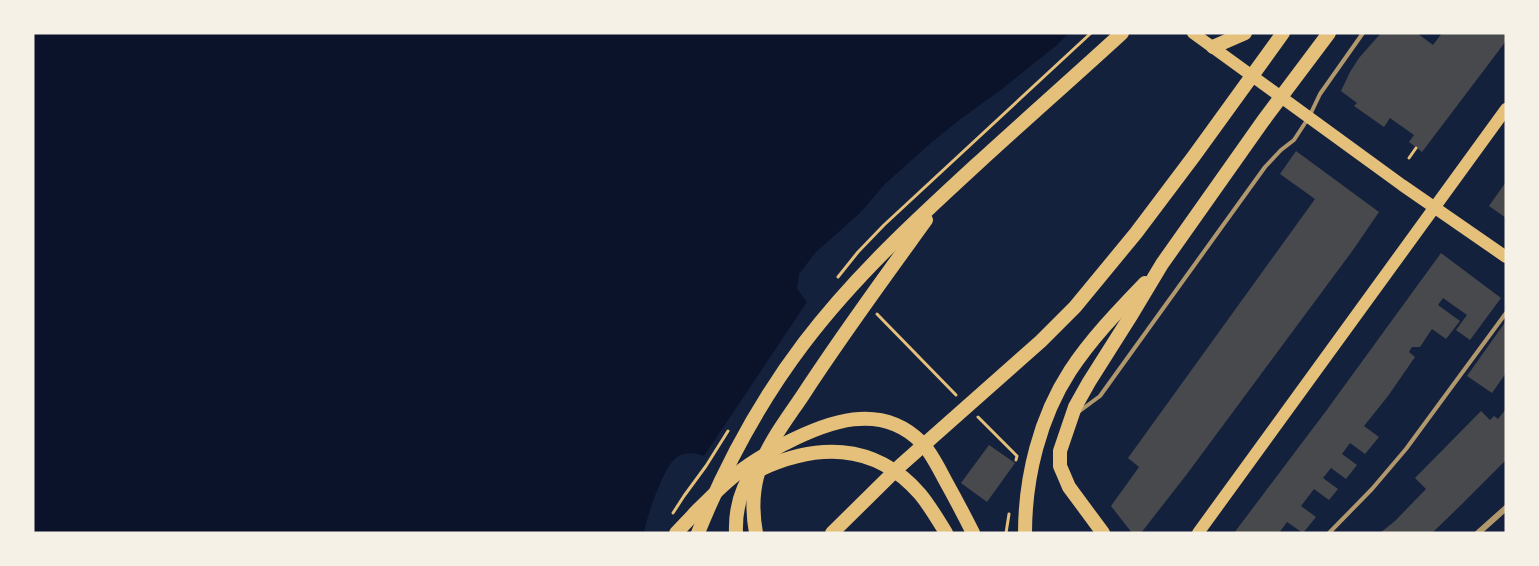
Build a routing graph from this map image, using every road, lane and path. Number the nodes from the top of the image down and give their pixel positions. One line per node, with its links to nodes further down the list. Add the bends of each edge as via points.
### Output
1 (1122, 33): 12 (highway)
2 (1193, 33): 7 (main road)
3 (1245, 33): 7 (highway)
4 (1283, 33): 25 (highway, via 1101,278 1058,324 901,465)
5 (1329, 33): 15 (highway)
6 (1363, 33): 9 (lane, via 1320,94)
7 (1213, 47): 9 (main road)
8 (1506, 109): 13 (main road)
9 (1309, 117): 13 (main road); 17 (lane, via 1294,140 1265,167 1101,396)
10 (1416, 148): 11 (path)
11 (1409, 158)
12 (945, 194): 18 (highway, via 833,349); 22 (highway, via 863,274 804,343 747,430)
13 (1435, 206): 14 (main road); 30 (main road)
14 (1506, 258)
15 (1162, 264): 17 (highway, via 1089,382); 28 (highway, via 1086,350 1057,394 1035,456)
16 (1506, 313): 31 (lane, via 1406,449)
17 (1072, 417): 29 (highway, via 1060,451 1060,466 1069,487)
18 (764, 459): 23 (highway, via 742,490); 24 (highway, via 754,495)
19 (1506, 508): 32 (street)
20 (694, 513): 21 (highway); 26 (highway, via 775,462 806,453 838,452 860,455 890,468 922,496); 27 (highway, via 754,461 822,427 866,418 895,424 920,440)
21 (676, 533)
22 (698, 533)
23 (736, 533)
24 (756, 533)
25 (832, 533)
26 (945, 533)
27 (973, 533)
28 (1025, 533)
29 (1103, 533)
30 (1198, 533)
31 (1329, 533)
32 (1478, 533)

